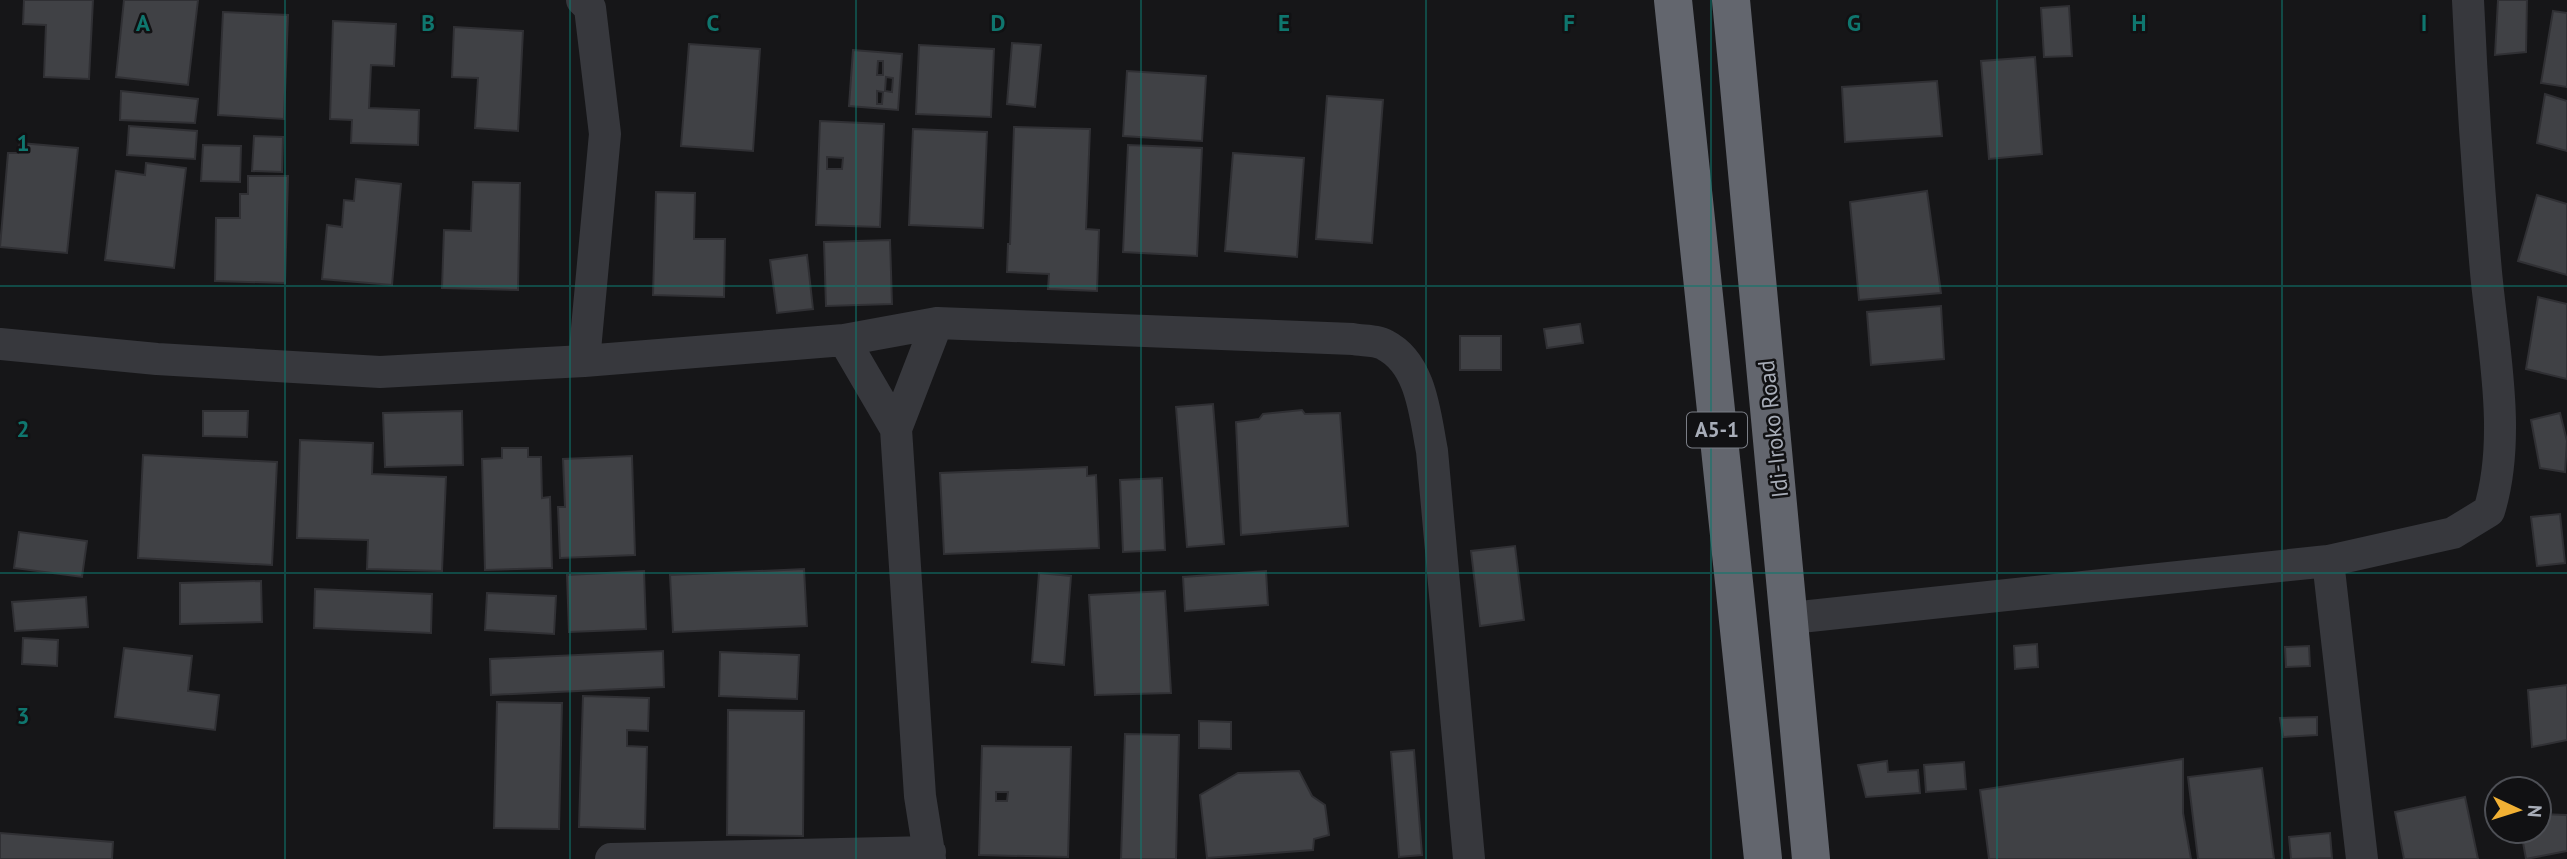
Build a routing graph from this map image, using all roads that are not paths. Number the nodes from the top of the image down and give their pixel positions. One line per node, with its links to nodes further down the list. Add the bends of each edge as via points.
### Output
1 (582, 0): 8 (street, via 590,8 605,134)
2 (1673, 0): 15 (highway, A5-1)
3 (1731, 0): 11 (highway, Idi-Iroko Road / A5-1)
4 (2468, 0): 10 (street, via 2473,126 2498,407 2498,483 2489,511 2453,533)
5 (937, 323): 6 (street); 9 (street); 14 (street, via 1353,340 1385,344 1402,360 1419,388 1432,452)
6 (844, 340): 8 (street); 9 (street)
7 (0, 344): 8 (street, via 380,372)
8 (584, 361)
9 (896, 429): 12 (street, via 920,796)
10 (2328, 561): 11 (street); 17 (street)
11 (1791, 618): 16 (highway, Idi-Iroko Road / A5-1)
12 (930, 856): 13 (street)
13 (611, 859)
14 (1469, 859)
15 (1763, 859)
16 (1811, 859)
17 (2362, 859)

